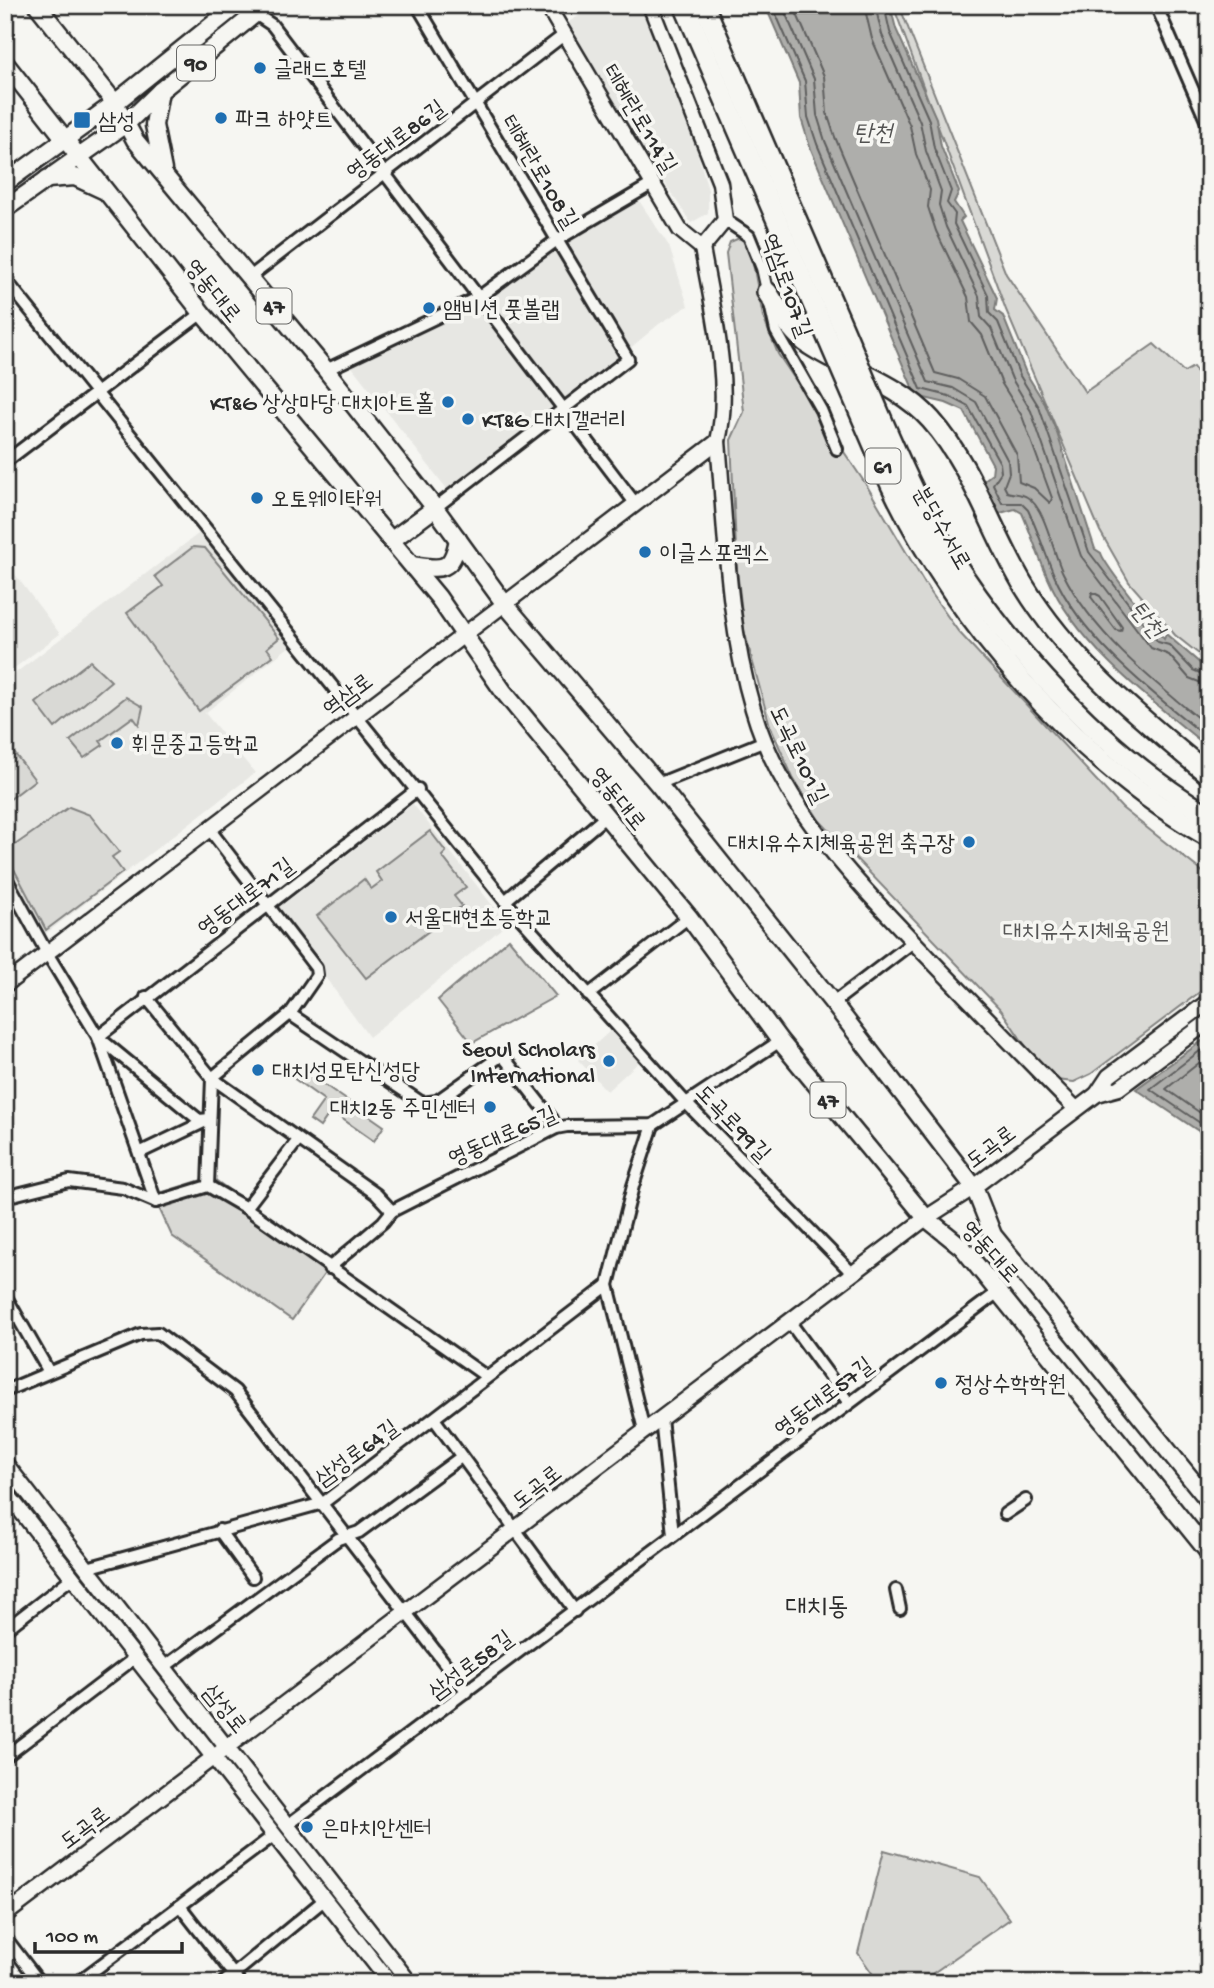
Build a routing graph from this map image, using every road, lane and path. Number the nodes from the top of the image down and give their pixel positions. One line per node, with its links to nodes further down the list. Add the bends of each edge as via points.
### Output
1 (37, 5): 13 (main road, 영동대로 / 47)
2 (237, 5): 13 (main road, 90)
3 (417, 5): 14 (street, 테헤란로108길)
4 (547, 5): 10 (main road, 테헤란로114길)
5 (650, 5): 26 (main road, via 720,183)
6 (684, 5): 57 (highway, 분당수서로 / 61, bridge, via 891,485 931,559 987,638 1081,740 1156,802)
7 (704, 5): 54 (highway, 분당수서로 / 61, bridge, via 905,473 946,548 992,613 1058,691 1131,758)
8 (1156, 5): 16 (street)
9 (261, 10): 12 (main road, 90); 20 (street)
10 (565, 34): 14 (street, 영동대로86길); 23 (main road, 테헤란로114길)
11 (5, 63): 17 (main road, 영동대로 / 47)
12 (160, 92): 15 (main road, 90); 19 (main road, via 154,125)
13 (115, 103): 15 (main road, 영동대로 / 47); 17 (main road, 90)
14 (477, 104): 20 (street, 영동대로86길); 27 (street, 테헤란로108길)
15 (127, 123): 18 (main road, 90); 19 (main road, 영동대로 / 47, via 135,140)
16 (1209, 127)
17 (66, 139): 18 (main road, 영동대로 / 47); 22 (main road, 90)
18 (79, 156): 21 (main road, 90); 24 (main road, 영동대로 / 47)
19 (164, 172): 29 (main road, 영동대로 / 47)
20 (383, 172): 29 (street, 영동대로86길); 32 (street)
21 (44, 180): 24 (main road, via 75,177); 25 (main road, 90)
22 (5, 183)
23 (654, 183): 27 (street); 28 (main road, 테헤란로114길, via 680,230)
24 (110, 194): 33 (main road, 영동대로 / 47)
25 (5, 209)
26 (725, 220): 28 (main road); 31 (street, 역삼로107길, via 750,236)
27 (557, 240): 32 (street); 36 (street, 테헤란로108길, via 628,359)
28 (702, 248): 37 (main road, via 720,371 723,419)
29 (250, 277): 34 (main road, 영동대로 / 47)
30 (5, 279): 35 (street, 도곡로99길)
31 (767, 292): 38 (street, 역삼로107길, via 776,331 811,391); 51 (highway, bridge, via 809,344 887,385 931,420 962,465 1026,590 1056,629 1120,700)
32 (480, 297): 34 (street); 36 (street)
33 (202, 313): 35 (street); 45 (main road, 영동대로 / 47)
34 (326, 370): 43 (main road, 영동대로 / 47)
35 (96, 393): 40 (street); 49 (street, 도곡로99길)
36 (563, 410): 42 (street); 43 (street)
37 (718, 441): 39 (main road, 역삼로); 41 (main road, 도곡로101길)
38 (837, 449)
39 (692, 459): 41 (main road); 42 (main road, 역삼로)
40 (5, 462)
41 (721, 479): 50 (main road, 도곡로101길, via 737,648)
42 (635, 503): 47 (main road, 역삼로)
43 (435, 508): 44 (main road, 영동대로 / 47); 45 (main road)
44 (458, 539): 46 (main road, via 455,557 445,566); 47 (main road, 영동대로 / 47)
45 (392, 540): 46 (main road, 영동대로 / 47)
46 (412, 565): 48 (main road, 영동대로 / 47)
47 (504, 603): 48 (main road, 역삼로); 52 (main road, 영동대로 / 47)
48 (461, 634): 49 (main road, 역삼로); 55 (main road, 영동대로 / 47)
49 (355, 717): 53 (street, 도곡로99길); 56 (main road, 역삼로)
50 (765, 741): 52 (street, 영동대로); 62 (main road, 도곡로101길, via 798,809)
51 (1209, 775)
52 (658, 784): 68 (main road, 영동대로 / 47)
53 (418, 789): 59 (street, 도곡로99길); 60 (street, 영동대로71길)
54 (1209, 816)
55 (605, 817): 59 (street); 61 (main road, 영동대로 / 47)
56 (210, 830): 60 (street); 63 (main road, 역삼로)
57 (1209, 837)
58 (5, 876): 63 (street)
59 (505, 901): 65 (street, 도곡로99길)
60 (267, 905): 66 (street, 영동대로71길); 69 (street, via 316,968 317,975)
61 (689, 918): 65 (street); 72 (main road, 영동대로 / 47)
62 (913, 942): 68 (street); 76 (main road, 도곡로101길)
63 (47, 953): 64 (main road, 역삼로); 71 (street)
64 (5, 985)
65 (588, 996): 75 (street, 도곡로99길)
66 (146, 997): 71 (street, 영동대로71길); 73 (street)
67 (1209, 1001): 74 (main road, 도곡로, via 1109,1076)
68 (833, 1003): 83 (main road, 영동대로 / 47)
69 (290, 1014): 73 (street); 79 (street, via 422,1103 437,1101 502,1055)
70 (1209, 1021): 74 (main road, 도곡로, via 1119,1088)
71 (99, 1037): 77 (street, via 199,1120); 81 (street)
72 (780, 1041): 75 (street, 영동대로65길); 88 (main road, 영동대로 / 47)
73 (212, 1078): 77 (street); 80 (street)
74 (1097, 1094): 76 (main road, 도곡로)
75 (688, 1105): 78 (street, 영동대로65길); 90 (street, 도곡로99길)
76 (1076, 1109): 83 (main road, 도곡로)
77 (210, 1119): 81 (street); 82 (street)
78 (653, 1125): 79 (street, 영동대로65길); 91 (street)
79 (556, 1128): 87 (street, 영동대로65길)
80 (298, 1140): 86 (street); 87 (street)
81 (139, 1153): 85 (street)
82 (208, 1186): 85 (street); 86 (street)
83 (974, 1186): 88 (main road, 도곡로); 106 (main road, 영동대로 / 47, via 993,1235)
84 (5, 1197): 85 (street, via 69,1181 123,1188)
85 (156, 1202)
86 (246, 1208): 89 (street)
87 (392, 1211): 89 (street, 영동대로65길)
88 (926, 1218): 90 (main road, 도곡로); 92 (main road, 영동대로 / 47, via 962,1247)
89 (329, 1268): 96 (street)
90 (853, 1274): 94 (main road, 도곡로)
91 (608, 1285): 96 (street, 삼성로64길); 101 (street)
92 (998, 1292): 98 (street, 영동대로57길); 113 (main road, 영동대로 / 47)
93 (5, 1295): 95 (street)
94 (789, 1321): 98 (street); 99 (main road, 도곡로)
95 (49, 1372): 97 (street); 107 (street, via 158,1333 236,1391)
96 (487, 1377): 100 (street, 삼성로64길)
97 (5, 1391)
98 (849, 1403): 111 (street, 영동대로57길)
99 (661, 1418): 101 (main road, 도곡로); 111 (street)
100 (435, 1420): 102 (street); 107 (street, 삼성로64길)
101 (644, 1430): 110 (main road, 도곡로)
102 (461, 1457): 110 (street); 112 (street)
103 (5, 1463): 114 (main road, 삼성로)
104 (5, 1491): 115 (main road, 삼성로)
105 (1026, 1500): 108 (street)
106 (1209, 1501)
107 (323, 1503): 109 (street, 삼성로64길); 112 (street)
108 (1005, 1514)
109 (219, 1530): 114 (street, 삼성로64길); 116 (street)
110 (515, 1531): 119 (street); 120 (main road, 도곡로)
111 (673, 1535): 119 (street, 삼성로58길)
112 (349, 1536): 120 (street); 123 (street, via 338,1539)
113 (1206, 1546)
114 (87, 1569): 123 (main road, 삼성로)
115 (73, 1577): 121 (street); 122 (main road, 삼성로)
116 (253, 1577)
117 (896, 1590): 118 (street)
118 (901, 1609)
119 (575, 1611): 124 (street, 삼성로58길)
120 (407, 1614): 124 (street); 125 (main road, 도곡로)
121 (5, 1630)
122 (136, 1657): 126 (street); 127 (main road, 삼성로)
123 (163, 1668): 125 (main road, 삼성로)
124 (467, 1692): 128 (street, 삼성로58길)
125 (227, 1745): 127 (main road, 도곡로); 128 (main road, 삼성로)
126 (5, 1757)
127 (212, 1758): 129 (main road, 삼성로); 132 (main road, 도곡로)
128 (289, 1824): 139 (main road, 삼성로)
129 (273, 1836): 130 (main road, 삼성로); 131 (street)
130 (324, 1900): 134 (street); 138 (main road, 삼성로)
131 (180, 1906): 134 (street); 136 (street)
132 (5, 1915)
133 (5, 1937): 135 (street)
134 (237, 1979): 137 (street)
135 (40, 1983)
136 (77, 1983)
137 (223, 1983)
138 (390, 1983)
139 (410, 1983)

